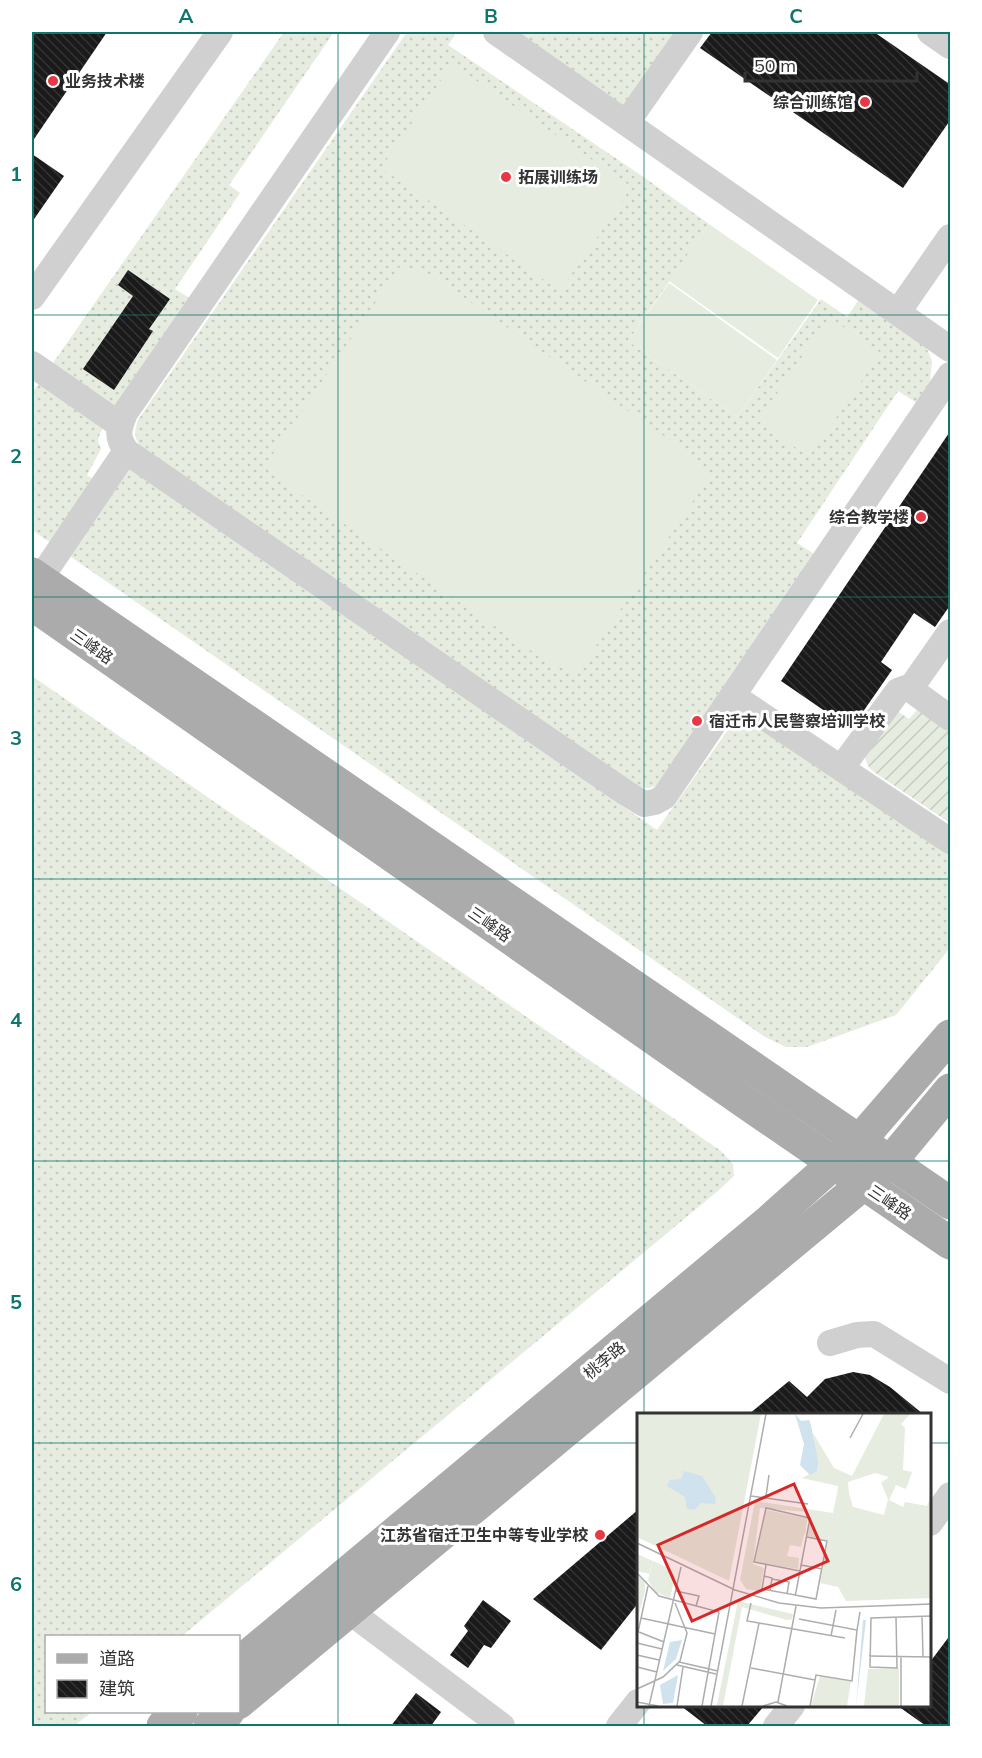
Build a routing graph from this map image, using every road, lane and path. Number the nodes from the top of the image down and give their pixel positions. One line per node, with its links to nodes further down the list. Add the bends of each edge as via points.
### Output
1 (220, 32): 9 (lane)
2 (387, 32): 14 (lane)
3 (496, 32): 7 (lane)
4 (690, 32): 7 (lane)
5 (930, 32): 6 (lane)
6 (951, 46)
7 (627, 122): 10 (lane)
8 (951, 237): 10 (lane)
9 (32, 297)
10 (898, 312): 11 (lane)
11 (951, 349)
12 (32, 364): 14 (lane)
13 (951, 375): 19 (lane)
14 (120, 425): 15 (lane, via 117,431)
15 (126, 451): 16 (lane); 19 (lane, via 644,804 664,797)
16 (34, 586): 25 (main road, 三峰路); 27 (main road, 三峰路)
17 (951, 632): 18 (lane)
18 (910, 689): 20 (lane); 21 (lane, via 898,691)
19 (733, 696): 21 (lane)
20 (951, 718)
21 (842, 767): 22 (lane)
22 (951, 841)
23 (951, 1036): 25 (main road, 桃李路)
24 (951, 1090): 26 (main road, 桃李路)
25 (860, 1140): 26 (main road, 三峰路); 27 (main road, 桃李路)
26 (891, 1161): 28 (main road, 桃李路); 29 (main road, 三峰路)
27 (834, 1164): 28 (main road, 三峰路); 36 (main road, 桃李路)
28 (863, 1184): 30 (main road, 三峰路); 35 (main road, 桃李路)
29 (951, 1203)
30 (951, 1244)
31 (830, 1342): 32 (lane, via 874,1334)
32 (951, 1381)
33 (951, 1495): 34 (lane)
34 (931, 1522)
35 (350, 1611): 37 (main road, 桃李路); 44 (lane)
36 (240, 1662)
37 (240, 1701)
38 (637, 1704): 45 (lane)
39 (791, 1707): 46 (lane)
40 (180, 1713): 42 (main road)
41 (227, 1713): 43 (main road)
42 (163, 1726)
43 (210, 1726)
44 (502, 1726)
45 (619, 1726)
46 (776, 1726)

